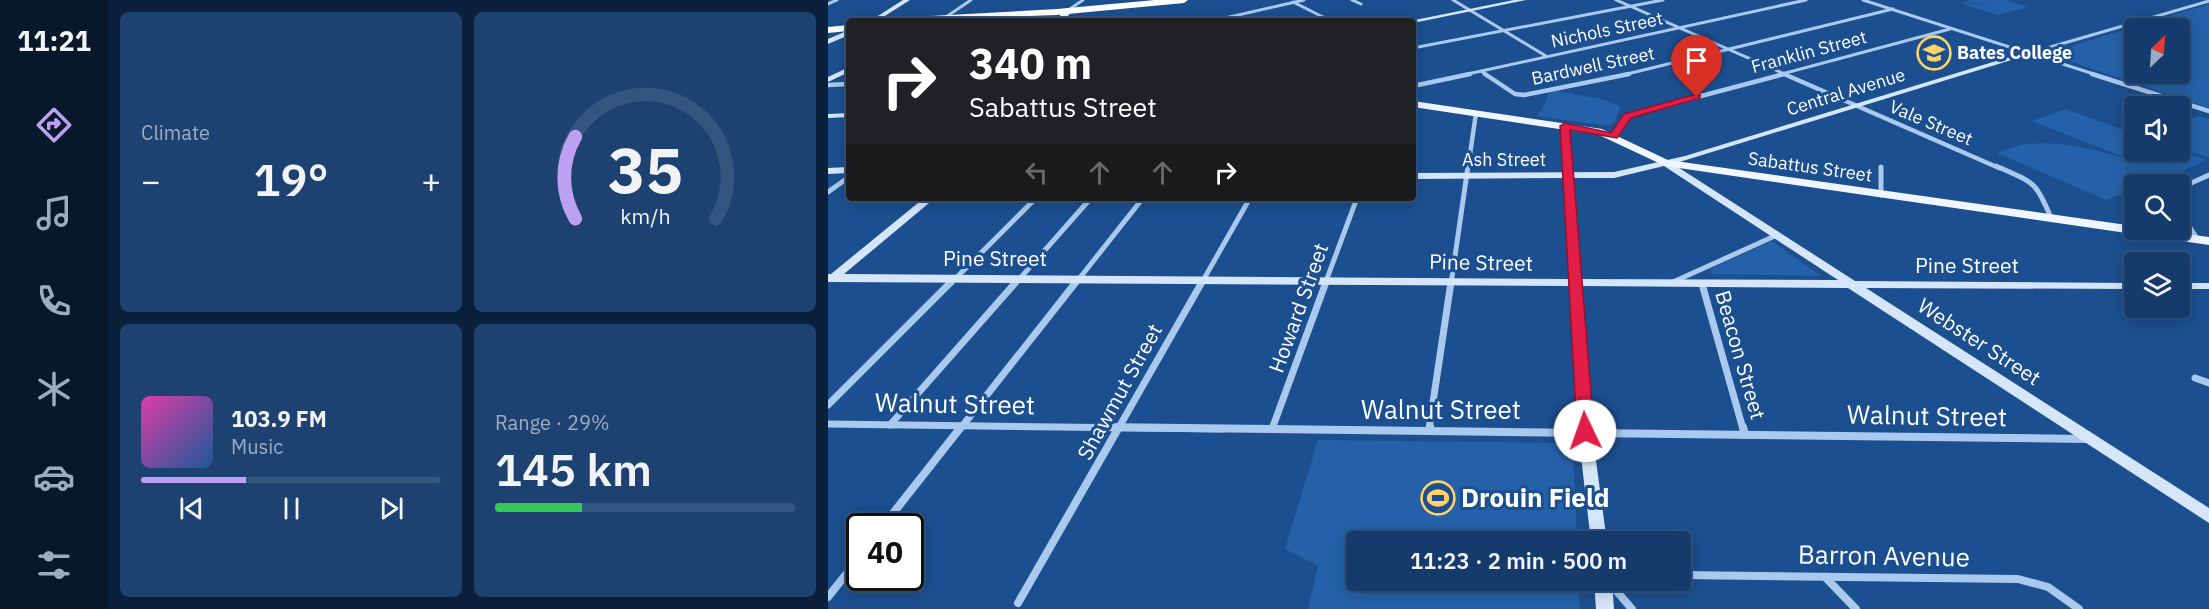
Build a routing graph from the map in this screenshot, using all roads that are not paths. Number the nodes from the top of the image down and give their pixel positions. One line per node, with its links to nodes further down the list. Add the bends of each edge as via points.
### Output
1 (837, 0): 18 (street)
2 (907, 0): 24 (street)
3 (971, 0): 25 (street)
4 (1083, 0): 23 (street)
5 (1184, 0): 23 (highway)
6 (1198, 0): 23 (highway)
7 (1290, 0): 17 (street)
8 (1304, 0): 17 (street)
9 (1352, 0): 19 (street)
10 (1452, 0): 22 (street)
11 (1523, 0): 22 (street)
12 (1616, 0): 20 (street, Vale Street)
13 (1663, 0): 20 (street)
14 (1806, 0): 33 (street, Nichols Street)
15 (1863, 0): 21 (street)
16 (2209, 0): 40 (street, Central Avenue)
17 (1294, 2): 28 (street); 29 (street)
18 (828, 4)
19 (1361, 4)
20 (1630, 6): 33 (street, Vale Street); 36 (street)
21 (1893, 9): 34 (street); 39 (street, Bardwell Street)
22 (1470, 10): 30 (street); 36 (street)
23 (1058, 16): 26 (highway); 27 (highway)
24 (878, 18)
25 (942, 18)
26 (998, 18)
27 (1027, 18)
28 (1225, 18)
29 (1325, 18)
30 (1416, 20)
31 (828, 28): 32 (highway)
32 (846, 28)
33 (1679, 28): 39 (street, Vale Street); 41 (street, Nichols Street)
34 (1952, 29): 40 (street); 44 (street, Franklin Street)
35 (846, 30): 37 (street)
36 (1503, 31): 38 (street); 41 (street)
37 (828, 42)
38 (1416, 47)
39 (1727, 49): 43 (street, Bardwell Street, via 1524,95 1515,94); 44 (street, Vale Street)
40 (2030, 53): 50 (street, Central Avenue); 51 (street)
41 (1546, 56): 43 (street, Nichols Street)
42 (846, 71): 45 (street)
43 (1481, 71): 48 (street, Nichols Street)
44 (1782, 73): 50 (street, Vale Street); 56 (street, Franklin Street, via 1628,116)
45 (828, 80)
46 (846, 84): 47 (street)
47 (828, 85)
48 (1416, 85)
49 (1416, 104): 52 (main road, Sabattus Street)
50 (1857, 106): 57 (street, Central Avenue); 75 (street, Vale Street, via 2029,181 2039,189)
51 (2209, 111)
52 (1476, 113): 55 (main road, Sabattus Street); 63 (street)
53 (846, 115): 54 (street)
54 (828, 116)
55 (1565, 126): 56 (main road, Sabattus Street); 64 (street)
56 (1613, 136): 57 (main road, Sabattus Street)
57 (1665, 163): 64 (street, Ash Street, via 1614,176); 68 (main road, Sabattus Street); 77 (street, Webster Street)
58 (1881, 167): 68 (street)
59 (828, 171): 60 (street)
60 (846, 171)
61 (2209, 175): 66 (street)
62 (1416, 176): 63 (street, Ash Street)
63 (1467, 176): 64 (street, Ash Street); 85 (street)
64 (1568, 176): 86 (street)
65 (846, 179): 67 (street)
66 (2190, 184)
67 (828, 192)
68 (1881, 195): 75 (main road, Sabattus Street)
69 (926, 201): 79 (street)
70 (1033, 201): 80 (street)
71 (1088, 201): 81 (street)
72 (1141, 201): 82 (street)
73 (1248, 201): 83 (street, Shawmut Street)
74 (1356, 201): 84 (street, Howard Street)
75 (2050, 218): 78 (main road, Sabattus Street)
76 (2190, 225): 78 (street)
77 (1777, 236): 87 (street); 89 (street, Webster Street)
78 (2203, 241)
79 (830, 278): 80 (street, Pine Street)
80 (956, 278): 81 (street, Pine Street); 95 (street)
81 (1020, 278): 82 (street, Pine Street); 97 (street)
82 (1080, 279): 83 (street, Pine Street); 98 (street)
83 (1202, 280): 84 (street, Pine Street); 99 (street, Shawmut Street)
84 (1327, 280): 85 (street, Pine Street); 100 (street, Howard Street)
85 (1451, 282): 86 (street, Pine Street); 101 (street)
86 (1576, 283): 87 (street, Pine Street); 102 (street)
87 (1670, 283): 88 (street, Pine Street)
88 (1702, 284): 89 (street, Pine Street); 103 (street, Beacon Street)
89 (1853, 285): 90 (street, Pine Street); 104 (street, Webster Street)
90 (2124, 286)
91 (2190, 286): 92 (street)
92 (2209, 286)
93 (2195, 378): 94 (street)
94 (2209, 383)
95 (828, 405)
96 (828, 424): 97 (street, Walnut Street)
97 (890, 425): 98 (street, Walnut Street)
98 (962, 426): 99 (street, Walnut Street); 105 (street)
99 (1118, 427): 100 (street, Walnut Street); 114 (street, Shawmut Street)
100 (1272, 429): 101 (street, Walnut Street)
101 (1430, 431): 102 (street, Walnut Street)
102 (1585, 431): 103 (street, Walnut Street); 107 (street)
103 (1745, 435): 104 (street, Walnut Street)
104 (2090, 439): 106 (street, Webster Street)
105 (893, 513)
106 (2209, 516)
107 (1598, 531)
108 (846, 574): 113 (street)
109 (1691, 575): 110 (street, Barron Avenue)
110 (1825, 577): 117 (street); 118 (street, Barron Avenue, via 2018,579 2048,587)
111 (1605, 591): 115 (street)
112 (1615, 591): 116 (street)
113 (828, 597)
114 (1018, 603)
115 (1605, 609)
116 (1632, 609)
117 (1856, 609)
118 (2079, 609)

